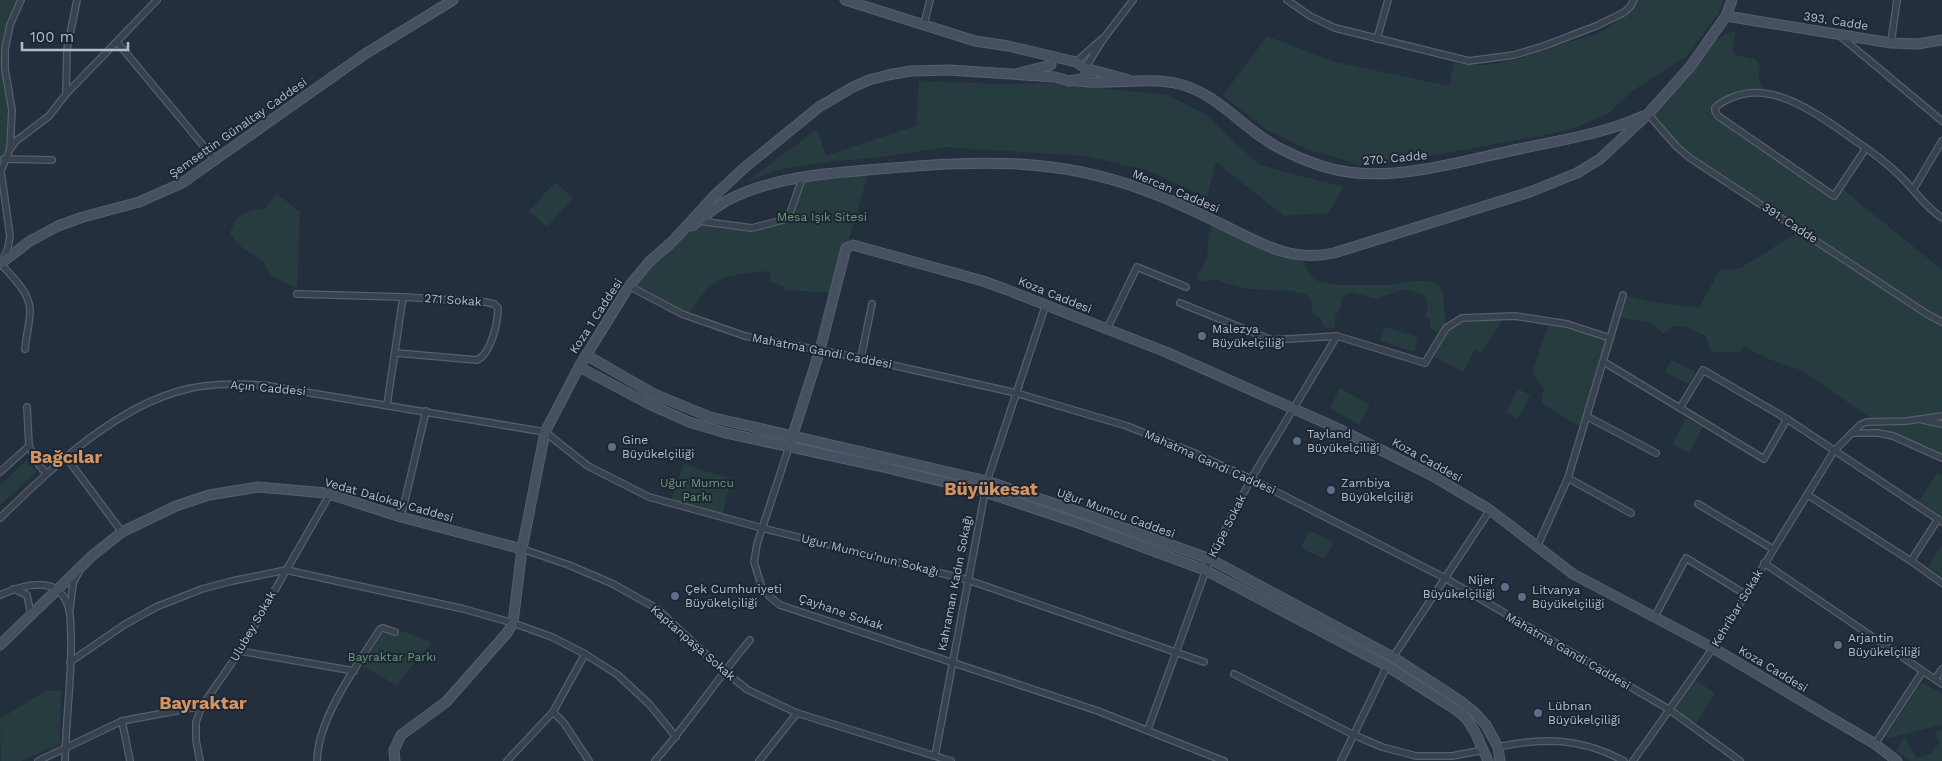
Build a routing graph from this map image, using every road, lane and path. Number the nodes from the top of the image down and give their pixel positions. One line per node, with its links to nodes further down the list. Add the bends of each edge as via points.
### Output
1 (21, 0): 36 (street, via 10,25 5,49 12,110)
2 (77, 0): 31 (street, via 67,49)
3 (157, 0): 19 (street)
4 (453, 0): 39 (main road, Şemsettin Günaltay Caddesi, via 365,54)
5 (845, 0): 14 (main road, 270. Cadde)
6 (930, 0): 14 (street)
7 (1133, 0): 16 (street)
8 (1287, 0): 17 (street, via 1320,22)
9 (1388, 0): 17 (street)
10 (1634, 0): 17 (street, via 1622,13 1579,32 1527,51 1474,61)
11 (1732, 0): 13 (main road)
12 (1897, 0): 20 (street)
13 (1726, 16): 15 (main road, 393. Cadde); 32 (main road, via 1690,66)
14 (924, 24): 21 (main road, 270. Cadde, via 975,41)
15 (1838, 34): 20 (main road, 393. Cadde); 33 (street)
16 (1104, 38): 23 (street); 26 (street)
17 (1377, 39)
18 (1942, 40): 20 (main road, 393. Cadde, via 1924,44)
19 (117, 42): 31 (street); 39 (street)
20 (1891, 43)
21 (1030, 51): 22 (main road, 270. Cadde); 25 (main road, via 1041,58)
22 (1063, 59): 23 (main road, 270. Cadde); 24 (main road)
23 (1076, 62): 26 (main road, 270. Cadde)
24 (1051, 65): 25 (main road); 28 (main road, via 1051,73)
25 (1039, 68): 27 (main road)
26 (1085, 68): 29 (main road, via 1085,76); 30 (main road, 270. Cadde)
27 (1014, 74): 28 (main road, 270. Cadde); 44 (main road, Koza 1 Caddesi, via 949,70 911,72 888,74 853,87 819,107 744,168)
28 (1055, 77): 29 (main road, 270. Cadde)
29 (1074, 81): 30 (main road, 270. Cadde, via 1107,84)
30 (1132, 81): 32 (main road, 270. Cadde, via 1180,84 1200,92 1283,150 1330,169 1364,174 1448,164 1600,132)
31 (66, 94): 36 (street, via 49,116)
32 (1648, 114): 40 (main road, Mercan Caddesi, via 1609,152 1577,173 1530,192 1318,256 1300,256 1278,250 1139,188 1097,174 1054,166 958,163); 55 (street, 391. Cadde, via 1677,147 1707,170)
33 (1942, 121)
34 (1942, 141): 41 (street)
35 (1866, 148): 35 (street, via 1804,107 1782,98 1748,92 1716,106 1718,116 1834,196); 41 (street)
36 (10, 149): 37 (street)
37 (4, 159): 38 (street); 46 (street, via 1,171 10,236)
38 (52, 160)
39 (216, 161): 46 (main road, Şemsettin Günaltay Caddesi, via 170,190 44,232)
40 (802, 176): 43 (main road, Mercan Caddesi, via 739,195); 43 (street, via 790,213 782,220 752,228)
41 (1913, 190): 42 (street)
42 (1942, 218)
43 (699, 221): 44 (main road, Mercan Caddesi)
44 (672, 242): 47 (main road, Koza 1 Caddesi)
45 (846, 248): 54 (main road, Koza Caddesi, via 853,245 983,281); 60 (main road, Çayhane Sokak)
46 (0, 264): 59 (street, via 24,292 29,303)
47 (629, 286): 60 (street, Mahatma Gandi Caddesi, via 682,314 714,326 750,338); 62 (main road, Koza 1 Caddesi)
48 (1186, 288): 56 (street, via 1137,267)
49 (297, 294): 51 (street, 271 Sokak)
50 (1623, 295): 58 (street)
51 (403, 297): 61 (street); 61 (street, 271 Sokak, via 485,302 494,304 498,314 489,349 477,360)
52 (1180, 303): 57 (street, via 1272,340)
53 (872, 304): 63 (street)
54 (1046, 304): 56 (main road, Koza Caddesi); 66 (street, Kahraman Kadın Sokağı)
55 (1942, 322)
56 (1107, 330): 70 (main road, Koza Caddesi, via 1166,352)
57 (1337, 336): 58 (street, via 1426,363 1446,328 1462,318 1514,316 1567,324); 70 (street, Küpe Sokak)
58 (1610, 338): 64 (street)
59 (25, 349)
60 (820, 350): 63 (street, Mahatma Gandi Caddesi); 79 (main road, Çayhane Sokak)
61 (396, 353): 67 (street)
62 (586, 355): 65 (main road, Koza 1 Caddesi); 79 (main road, Uğur Mumcu Caddesi, via 654,394 694,412)
63 (861, 358): 66 (street, Mahatma Gandi Caddesi)
64 (1604, 362): 69 (street); 73 (street)
65 (579, 367): 77 (main road, Koza 1 Caddesi); 81 (main road, Uğur Mumcu Caddesi, via 689,422)
66 (1016, 393): 89 (street, Mahatma Gandi Caddesi, via 1136,429); 90 (street, Kahraman Kadın Sokağı)
67 (388, 405): 71 (street, Açın Caddesi); 84 (street, Açın Caddesi, via 264,385 219,384 192,388 157,398 110,424)
68 (27, 407): 80 (street)
69 (1680, 408): 74 (street, via 1703,370); 74 (street, via 1764,459)
70 (1292, 409): 89 (street, Küpe Sokak); 95 (main road, Koza Caddesi, via 1408,462)
71 (426, 412): 77 (street, Açın Caddesi); 97 (street)
72 (1942, 416): 75 (street)
73 (1588, 417): 83 (street); 88 (street)
74 (1787, 419): 82 (street)
75 (1919, 419): 76 (street); 78 (street, Kehribar Sokak, via 1867,422)
76 (1942, 424)
77 (545, 432): 100 (street, Ugur Mumcu'nun Sokağı, via 588,466 650,497); 103 (main road, Koza 1 Caddesi)
78 (1852, 433): 82 (street, Kehribar Sokak); 85 (street, via 1893,436)
79 (793, 436): 81 (main road, Çayhane Sokak); 90 (main road, Uğur Mumcu Caddesi)
80 (29, 446): 86 (street); 87 (street)
81 (789, 447): 91 (main road, Uğur Mumcu Caddesi); 100 (street, Çayhane Sokak)
82 (1834, 451): 93 (street, Kehribar Sokak); 99 (street)
83 (1656, 453)
84 (66, 456): 87 (street, Açın Caddesi); 101 (street)
85 (1942, 458)
86 (0, 472)
87 (46, 473): 98 (street, Açın Caddesi)
88 (1568, 478): 96 (street); 102 (street)
89 (1251, 479): 105 (street, Küpe Sokak); 111 (street, Mahatma Gandi Caddesi)
90 (987, 481): 91 (main road, Kahraman Kadın Sokağı); 105 (main road, Uğur Mumcu Caddesi)
91 (985, 492): 110 (main road, Uğur Mumcu Caddesi); 112 (street, Kahraman Kadın Sokağı)
92 (330, 494): 97 (main road, Vedat Dalokay Caddesi); 101 (main road, Vedat Dalokay Caddesi, via 258,488 209,495 176,506); 109 (street, Ulubey Sokak)
93 (1808, 495): 104 (street, Kehribar Sokak); 106 (street)
94 (1698, 504): 104 (street)
95 (1490, 510): 102 (main road, Koza Caddesi); 111 (street)
96 (1631, 512)
97 (401, 517): 103 (main road, Vedat Dalokay Caddesi)
98 (0, 518)
99 (1940, 520): 106 (street)
100 (762, 528): 112 (street, Ugur Mumcu'nun Sokağı); 131 (street, Çayhane Sokak, via 754,562 756,574 769,596 780,604)
101 (122, 532): 108 (main road, Vedat Dalokay Caddesi)
102 (1537, 547): 120 (main road, Koza Caddesi, via 1573,574)
103 (522, 549): 121 (main road, Koza 1 Caddesi); 136 (street, Kaptanpaşa Sokak, via 569,565 656,608)
104 (1773, 549): 107 (street, Kehribar Sokak)
105 (1210, 559): 110 (street, Küpe Sokak); 129 (main road, Uğur Mumcu Caddesi)
106 (1911, 561): 113 (street)
107 (1764, 563): 116 (street, Kehribar Sokak); 137 (street)
108 (82, 566): 115 (main road, Vedat Dalokay Caddesi); 118 (street, via 73,583)
109 (286, 570): 121 (street); 126 (street, Ulubey Sokak); 130 (street, via 232,581 156,607)
110 (1205, 570): 127 (street, Küpe Sokak); 133 (main road, Uğur Mumcu Caddesi)
111 (1444, 578): 129 (street); 142 (street, Mahatma Gandi Caddesi)
112 (968, 580): 127 (street, Ugur Mumcu'nun Sokağı); 131 (street, Kahraman Kadın Sokağı)
113 (1942, 583)
114 (14, 589): 115 (street, via 39,585); 117 (street); 119 (street, via 27,595)
115 (57, 590): 118 (street, via 64,597); 119 (main road, Vedat Dalokay Caddesi)
116 (1745, 594): 120 (street, via 1686,558); 125 (street, Kehribar Sokak)
117 (0, 595)
118 (70, 614): 130 (street)
119 (31, 615): 124 (main road, Vedat Dalokay Caddesi)
120 (1656, 616): 125 (main road, Koza Caddesi)
121 (513, 622): 128 (street); 159 (main road, Koza 1 Caddesi, via 497,647 446,702 401,735 394,750)
122 (395, 632): 135 (street, via 380,629)
123 (750, 640): 136 (street)
124 (0, 645)
125 (1713, 648): 142 (street, Kehribar Sokak); 149 (main road, Koza Caddesi)
126 (240, 651): 135 (street); 141 (street, Ulubey Sokak)
127 (1175, 651): 132 (street, Ugur Mumcu'nun Sokağı); 146 (street, Küpe Sokak)
128 (585, 654): 143 (street); 148 (street, via 618,675 650,705)
129 (1393, 657): 133 (main road); 151 (main road, Uğur Mumcu Caddesi, via 1472,710)
130 (70, 662): 150 (street)
131 (952, 662): 146 (street, Çayhane Sokak); 153 (street, Kahraman Kadın Sokağı)
132 (1204, 662)
133 (1387, 666): 147 (street); 152 (main road, Uğur Mumcu Caddesi, via 1466,718)
134 (1942, 670): 139 (street)
135 (354, 671): 158 (street, via 325,723)
136 (724, 671): 144 (street, Kaptanpaşa Sokak, via 748,690); 148 (street)
137 (1923, 671): 139 (street); 149 (street)
138 (1234, 674): 147 (street)
139 (1935, 679): 140 (street)
140 (1942, 684)
141 (202, 706): 145 (street); 157 (street, Ulubey Sokak, via 196,722)
142 (1670, 710): 170 (street, Kehribar Sokak); 171 (street, Mahatma Gandi Caddesi)
143 (553, 712): 160 (street); 161 (street)
144 (797, 713): 153 (street, Kaptanpaşa Sokak); 163 (street)
145 (122, 721): 150 (street); 156 (street)
146 (1148, 729): 165 (street, Çayhane Sokak)
147 (1354, 735): 152 (street, via 1416,756 1452,756); 166 (street)
148 (676, 737): 162 (street)
149 (1875, 744): 172 (main road, Koza Caddesi)
150 (66, 747): 154 (street); 155 (street)
151 (1498, 747): 168 (main road, Uğur Mumcu Caddesi); 169 (street, via 1538,740 1584,744)
152 (1484, 750): 167 (main road, Uğur Mumcu Caddesi)
153 (935, 756): 164 (street, Kaptanpaşa Sokak)
154 (38, 761)
155 (65, 761)
156 (130, 761)
157 (200, 761)
158 (316, 761)
159 (395, 761)
160 (507, 761)
161 (589, 761)
162 (655, 761)
163 (760, 761)
164 (951, 761)
165 (1224, 761)
166 (1341, 761)
167 (1488, 761)
168 (1500, 761)
169 (1624, 761)
170 (1633, 761)
171 (1740, 761)
172 (1897, 761)

